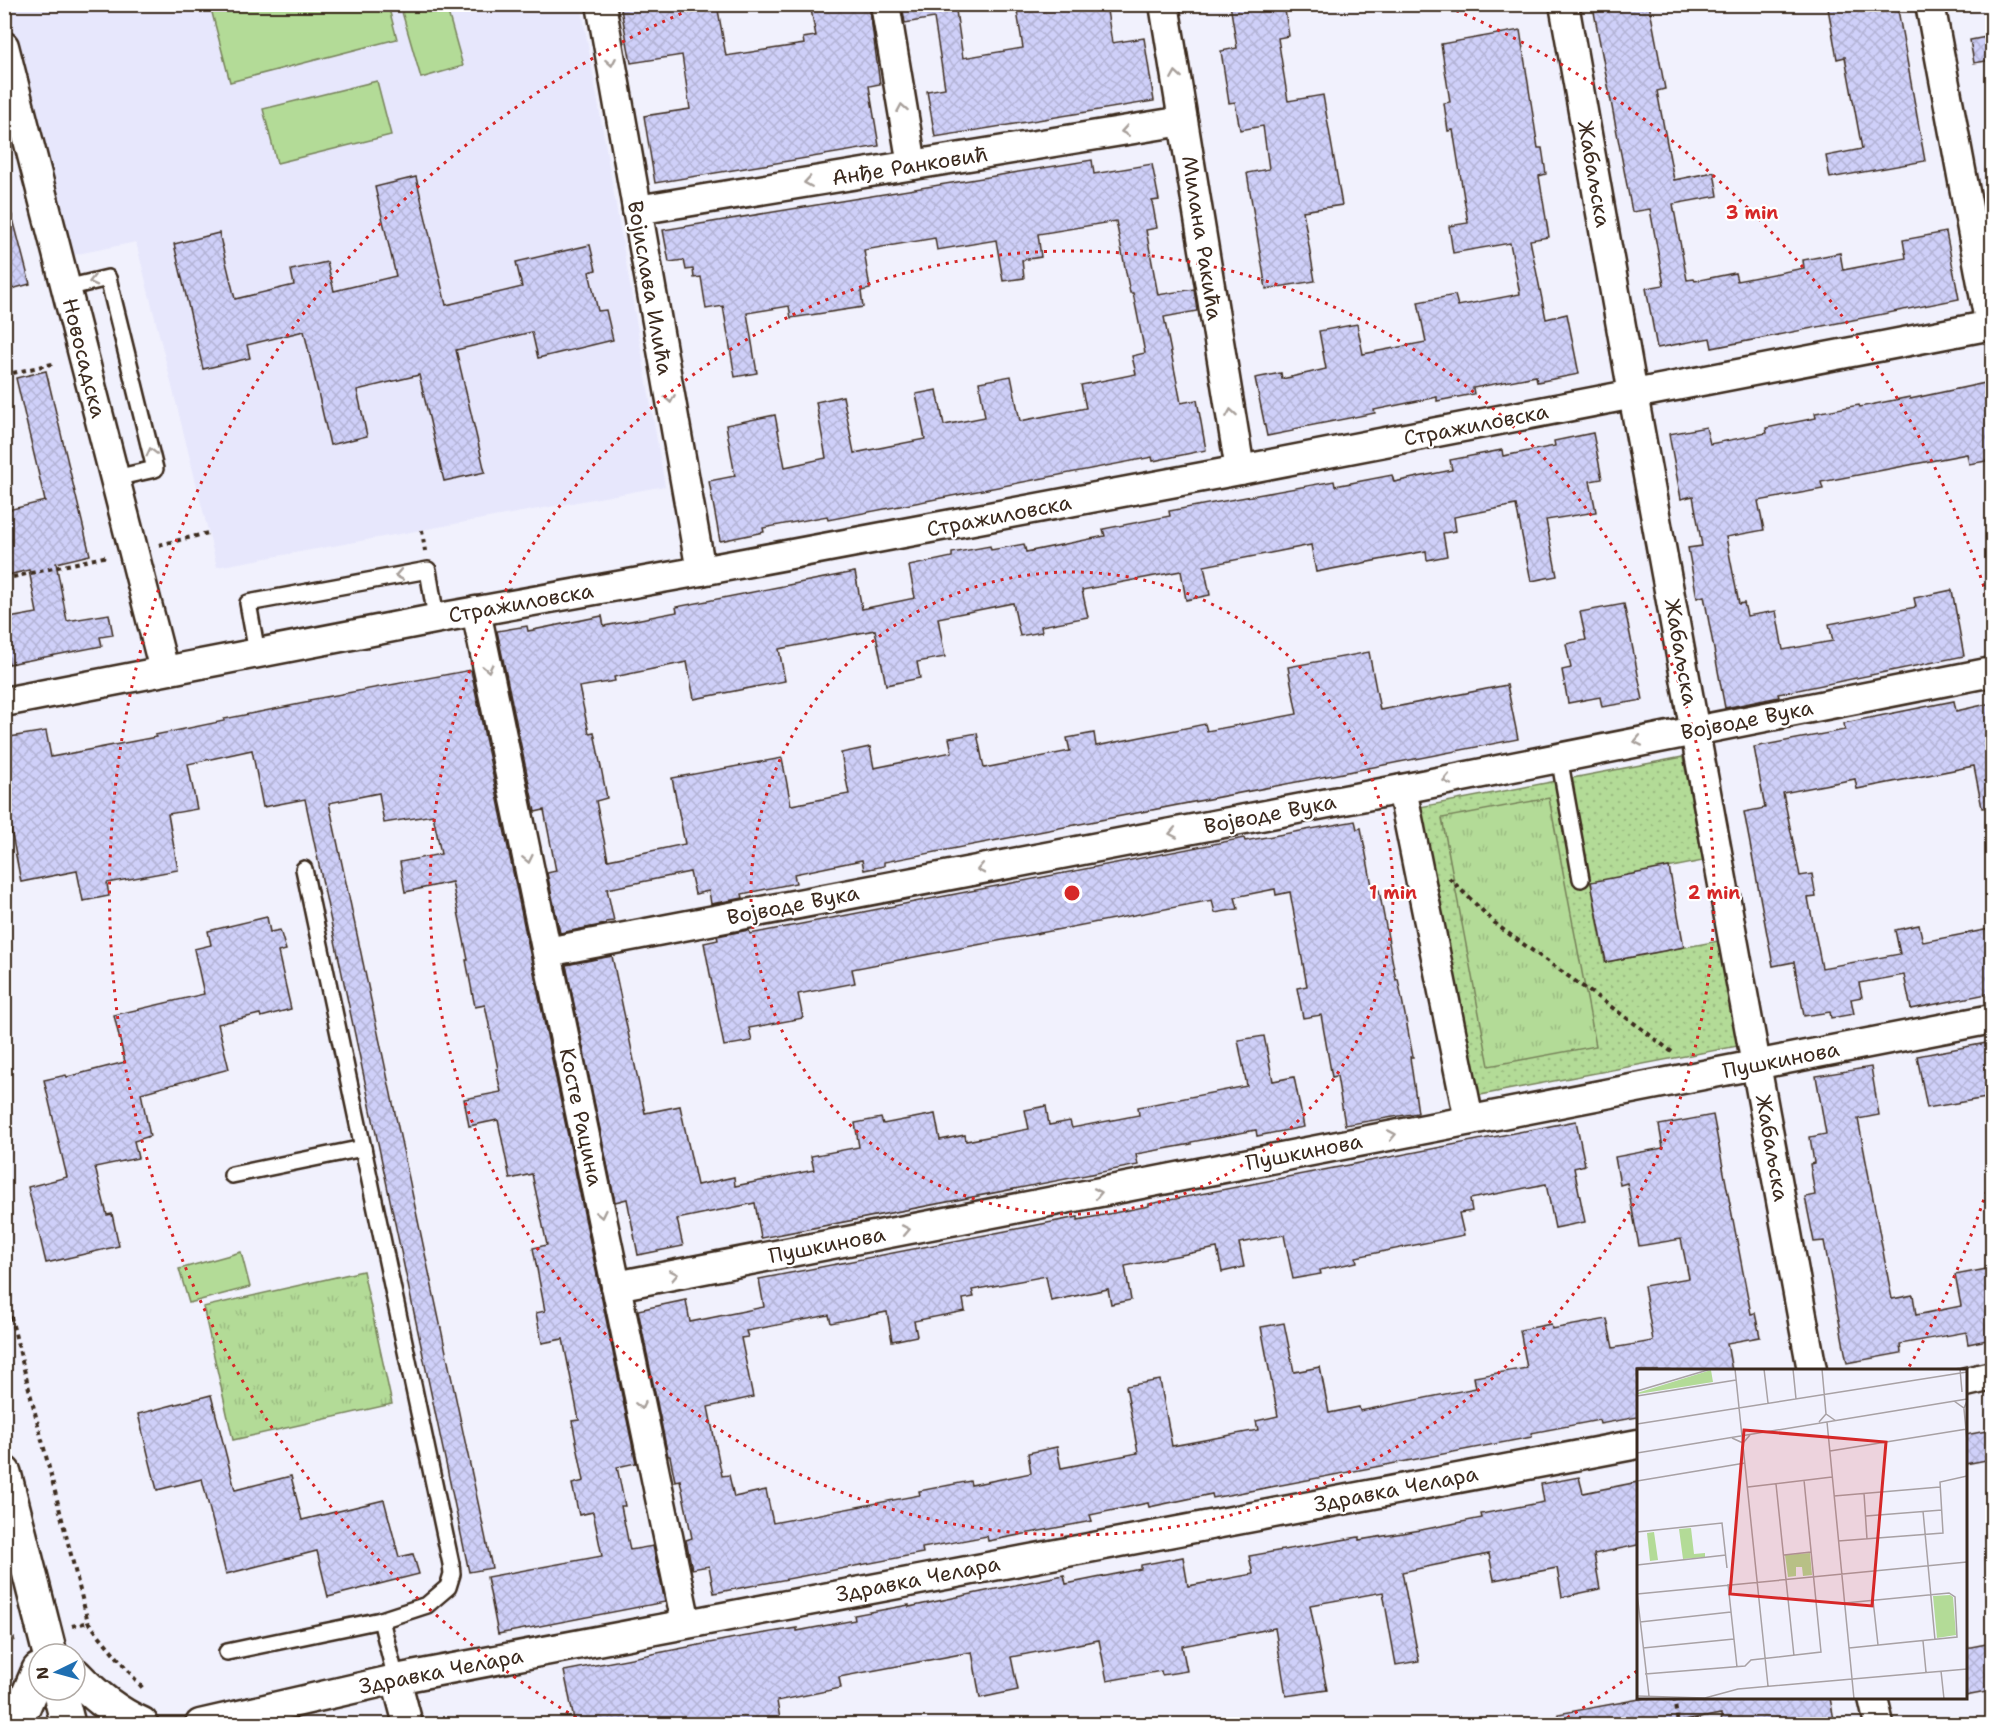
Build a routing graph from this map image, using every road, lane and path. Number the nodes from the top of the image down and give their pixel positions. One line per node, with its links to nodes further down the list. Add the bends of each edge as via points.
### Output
1 (601, 4): 9 (street, Војислава Илића, one-way to 9)
2 (885, 4): 8 (street, one-way to 2)
3 (1164, 4): 7 (street, Милана Ракића, one-way to 3)
4 (1564, 4): 14 (street, Жабаљска)
5 (1930, 4): 11 (street)
6 (4, 46): 10 (street, Новосадска)
7 (1183, 121): 8 (street, Анђе Ранковић, one-way to 8); 15 (street, Милана Ракића, one-way to 7)
8 (912, 165): 9 (street, Анђе Ранковић, one-way to 9)
9 (637, 210): 19 (street, Војислава Илића, one-way to 19)
10 (66, 288): 12 (street, Новосадска); 16 (lane, one-way to 10, via 155,469 108,278)
11 (1991, 326): 14 (street, Стражиловска)
12 (84, 357): 13 (path); 16 (street, Новосадска)
13 (4, 375)
14 (1633, 394): 15 (street, Стражиловска); 27 (street, Жабаљска)
15 (1240, 470): 19 (street, Стражиловска)
16 (115, 478): 18 (street, Новосадска)
17 (208, 533): 18 (path)
18 (134, 551): 20 (path); 24 (street, Новосадска)
19 (701, 571): 21 (street, Стражиловска)
20 (4, 579)
21 (476, 611): 22 (street, Стражиловска); 33 (street, Косте Рацина, one-way to 33)
22 (436, 618): 23 (street, Стражиловска); 23 (lane, one-way to 23, via 428,570 248,603)
23 (257, 653): 24 (street, Стражиловска)
24 (164, 670): 26 (street, Стражиловска)
25 (1992, 672): 27 (street, Војводе Вука)
26 (4, 702)
27 (1695, 730): 28 (street, Војводе Вука, one-way to 28); 35 (street, Жабаљска)
28 (1559, 757): 29 (street, Војводе Вука, one-way to 29); 32 (lane)
29 (1402, 789): 30 (street); 33 (street, Војводе Вука, one-way to 33)
30 (1413, 845): 36 (path, via 1498,926 1685,1064); 37 (street)
31 (304, 869): 38 (lane)
32 (1581, 879)
33 (547, 952): 40 (street, Косте Рацина, one-way to 40)
34 (1992, 1019): 35 (street, Пушкинова)
35 (1757, 1064): 36 (street, Пушкинова); 42 (street, Жабаљска)
36 (1707, 1074): 37 (street, Пушкинова)
37 (1469, 1120): 40 (street, Пушкинова, one-way to 37)
38 (363, 1148): 39 (lane); 47 (lane, via 452,1574 448,1587 427,1605)
39 (232, 1175)
40 (616, 1286): 48 (street, Косте Рацина, one-way to 48)
41 (4, 1290): 57 (path, via 88,1622)
42 (1812, 1369)
43 (1992, 1376): 44 (street)
44 (1967, 1382)
45 (1637, 1444): 48 (street, Здравка Челара)
46 (4, 1473): 49 (main road)
47 (381, 1620): 50 (lane); 51 (lane)
48 (686, 1623): 51 (street, Здравка Челара)
49 (44, 1642)
50 (227, 1652)
51 (396, 1679): 60 (street, Здравка Челара); 61 (street)
52 (87, 1685): 57 (main road, via 129,1719)
53 (1674, 1699): 62 (path)
54 (1873, 1699): 63 (street)
55 (27, 1700): 58 (main road)
56 (62, 1702): 59 (main road)
57 (146, 1711)
58 (16, 1725)
59 (68, 1725)
60 (200, 1725)
61 (408, 1725)
62 (1678, 1725)
63 (1879, 1725)

